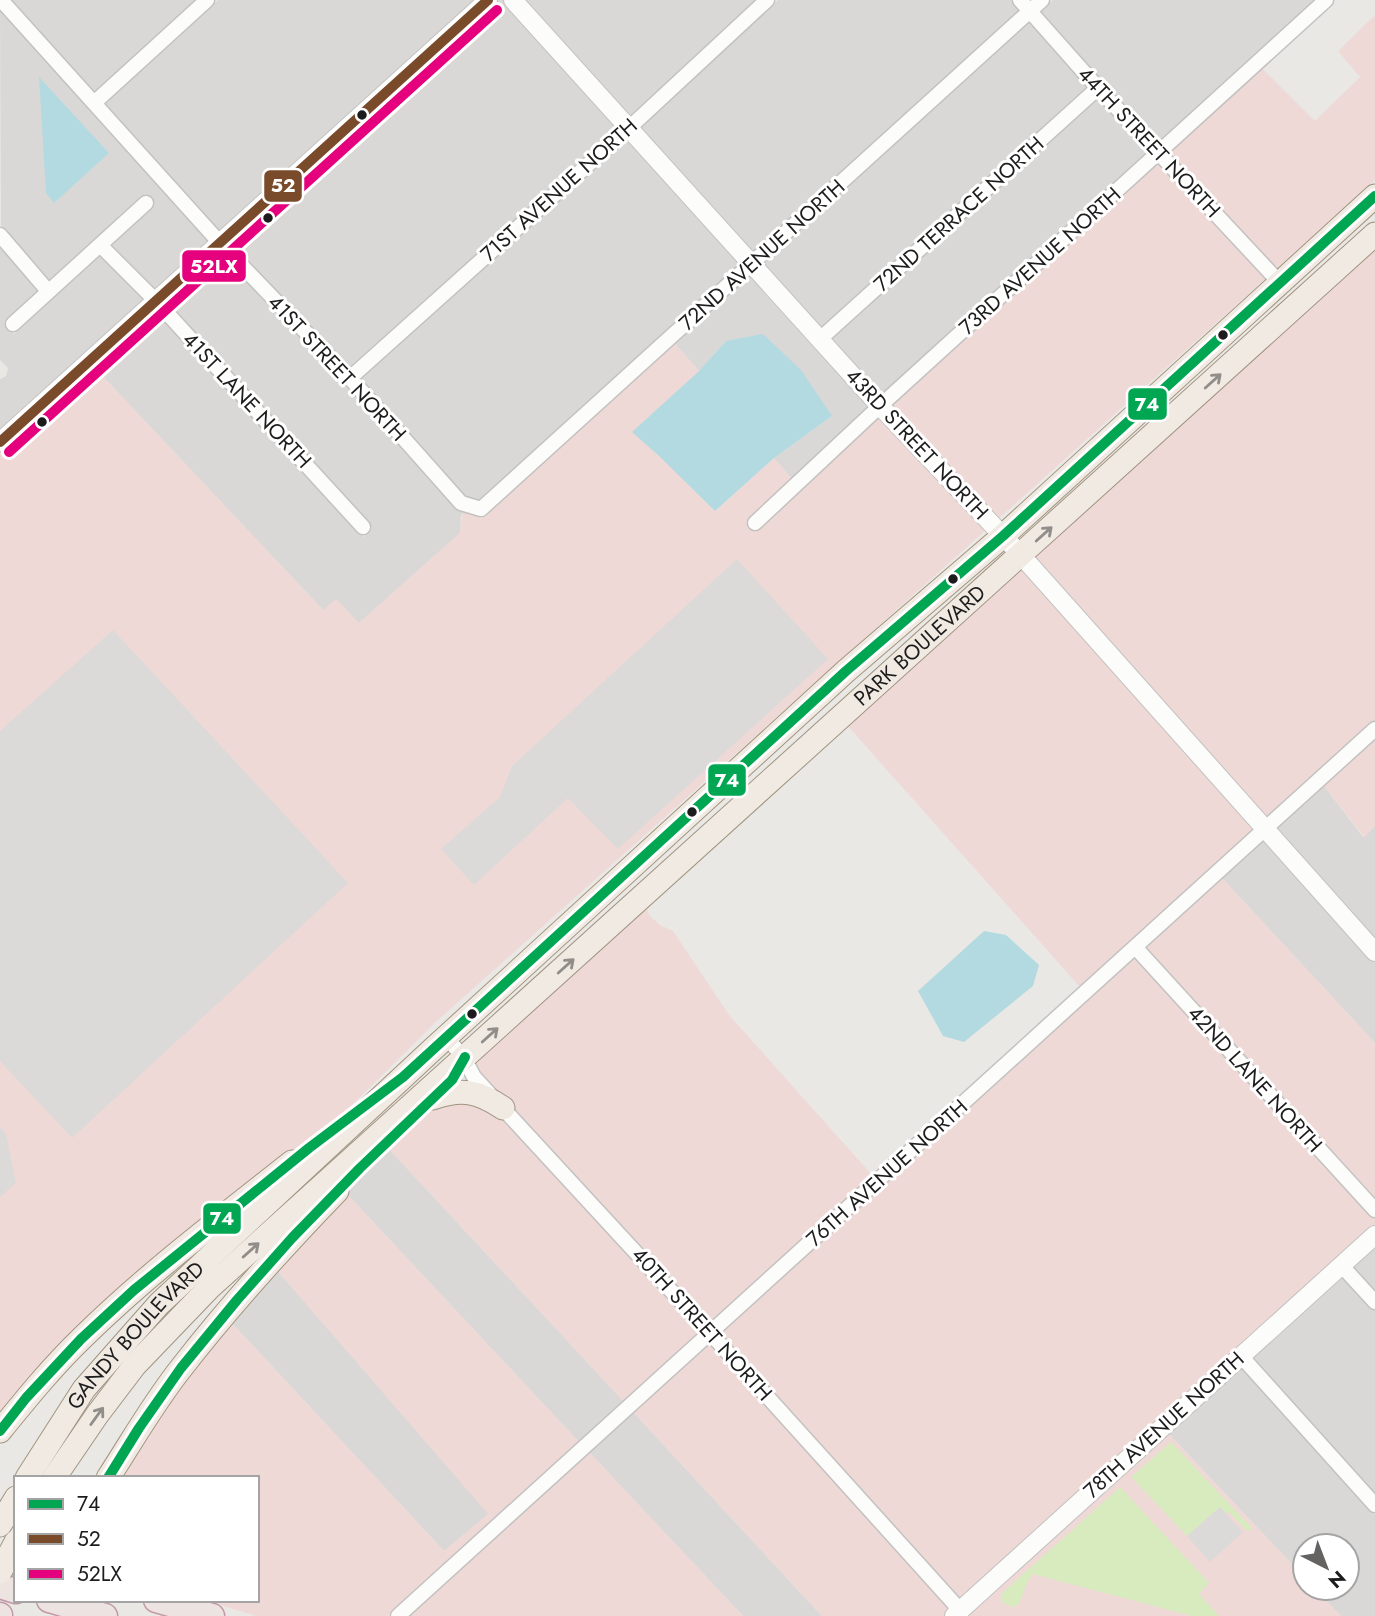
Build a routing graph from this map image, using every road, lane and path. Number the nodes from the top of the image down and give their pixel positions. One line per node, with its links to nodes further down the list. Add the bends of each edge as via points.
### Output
1 (1, 0): 11 (street, 41ST STREET NORTH)
2 (207, 0): 11 (street)
3 (488, 0): 19 (street)
4 (513, 0): 12 (street, 43RD STREET NORTH)
5 (767, 0): 12 (street, 71ST AVENUE NORTH)
6 (1020, 0): 9 (street, 44TH STREET NORTH)
7 (1042, 0): 9 (street, 72ND AVENUE NORTH)
8 (1326, 0): 13 (street, 73RD AVENUE NORTH)
9 (1030, 11): 10 (street, 44TH STREET NORTH); 21 (street, 72ND AVENUE NORTH)
10 (1098, 88): 13 (street, 44TH STREET NORTH); 27 (street, 72ND TERRACE NORTH)
11 (94, 103): 19 (street, 41ST STREET NORTH)
12 (629, 128): 21 (street, 43RD STREET NORTH); 29 (street, 71ST AVENUE NORTH)
13 (1158, 153): 22 (street, 44TH STREET NORTH); 30 (street, 73RD AVENUE NORTH)
14 (1375, 196): 16 (main road, PARK BOULEVARD)
15 (146, 203): 20 (street)
16 (1352, 217): 22 (main road, PARK BOULEVARD); 23 (main road, via 1345,240 1325,264)
17 (0, 234): 24 (street)
18 (1375, 234): 23 (main road, PARK BOULEVARD)
19 (220, 243): 25 (street); 29 (street, 41ST STREET NORTH)
20 (100, 245): 24 (street); 25 (street, 41ST LANE NORTH)
21 (752, 264): 27 (street, 43RD STREET NORTH); 32 (street, 72ND AVENUE NORTH)
22 (1280, 283): 28 (main road, via 1278,304 1254,331); 35 (main road, PARK BOULEVARD)
23 (1321, 283): 28 (main road, PARK BOULEVARD)
24 (48, 291): 26 (street)
25 (156, 301): 31 (street); 34 (street, 41ST LANE NORTH)
26 (13, 324)
27 (820, 339): 30 (street, 43RD STREET NORTH)
28 (1251, 346): 36 (main road, PARK BOULEVARD, one-way to 28)
29 (349, 378): 32 (street, 41ST STREET NORTH, via 461,503)
30 (880, 406): 33 (street, 73RD AVENUE NORTH); 35 (street, 43RD STREET NORTH)
31 (0, 442)
32 (481, 509)
33 (755, 523)
34 (363, 527)
35 (1003, 536): 36 (street, 43RD STREET NORTH); 37 (main road, PARK BOULEVARD)
36 (1021, 555): 40 (main road, PARK BOULEVARD); 41 (street, 43RD STREET NORTH)
37 (846, 671): 39 (main road, PARK BOULEVARD); 40 (main road, via 818,719 747,785 742,797)
38 (1375, 729): 41 (street, 76TH AVENUE NORTH)
39 (722, 784): 42 (main road, via 726,794 716,813 607,913); 45 (main road, PARK BOULEVARD)
40 (746, 802): 42 (main road, PARK BOULEVARD)
41 (1265, 830): 43 (street, 76TH AVENUE NORTH); 44 (street, 43RD STREET NORTH)
42 (588, 946): 46 (main road, PARK BOULEVARD, one-way to 42)
43 (1135, 947): 50 (street, 42ND LANE NORTH); 54 (street, 76TH AVENUE NORTH)
44 (1375, 952)
45 (446, 1037): 46 (street, 40TH STREET NORTH); 47 (main road, GANDY BOULEVARD)
46 (464, 1058): 48 (main road, via 452,1080); 49 (street, 40TH STREET NORTH, via 474,1077); 57 (main road, GANDY BOULEVARD, one-way to 46, via 97,1415 135,1364 209,1288)
47 (403, 1077): 56 (main road, via 134,1290 81,1339); 57 (main road, GANDY BOULEVARD, via 159,1304 84,1388)
48 (433, 1098): 49 (main road, via 472,1093); 58 (main road, via 365,1162 249,1286 181,1368)
49 (503, 1108): 54 (street, 40TH STREET NORTH)
50 (1375, 1210)
51 (1375, 1235): 52 (street, 78TH AVENUE NORTH)
52 (1341, 1265): 53 (street); 55 (street, 78TH AVENUE NORTH)
53 (1375, 1302)
54 (710, 1333): 64 (street, 40TH STREET NORTH); 67 (street, 76TH AVENUE NORTH)
55 (1241, 1356): 60 (street); 64 (street, 78TH AVENUE NORTH)
56 (0, 1431)
57 (43, 1473)
58 (109, 1476)
59 (14, 1501): 61 (main road)
60 (1375, 1505)
61 (0, 1525)
62 (163, 1602): 66 (highway)
63 (63, 1612): 65 (highway)
64 (957, 1613)
65 (105, 1616)
66 (212, 1616)
67 (398, 1616)

